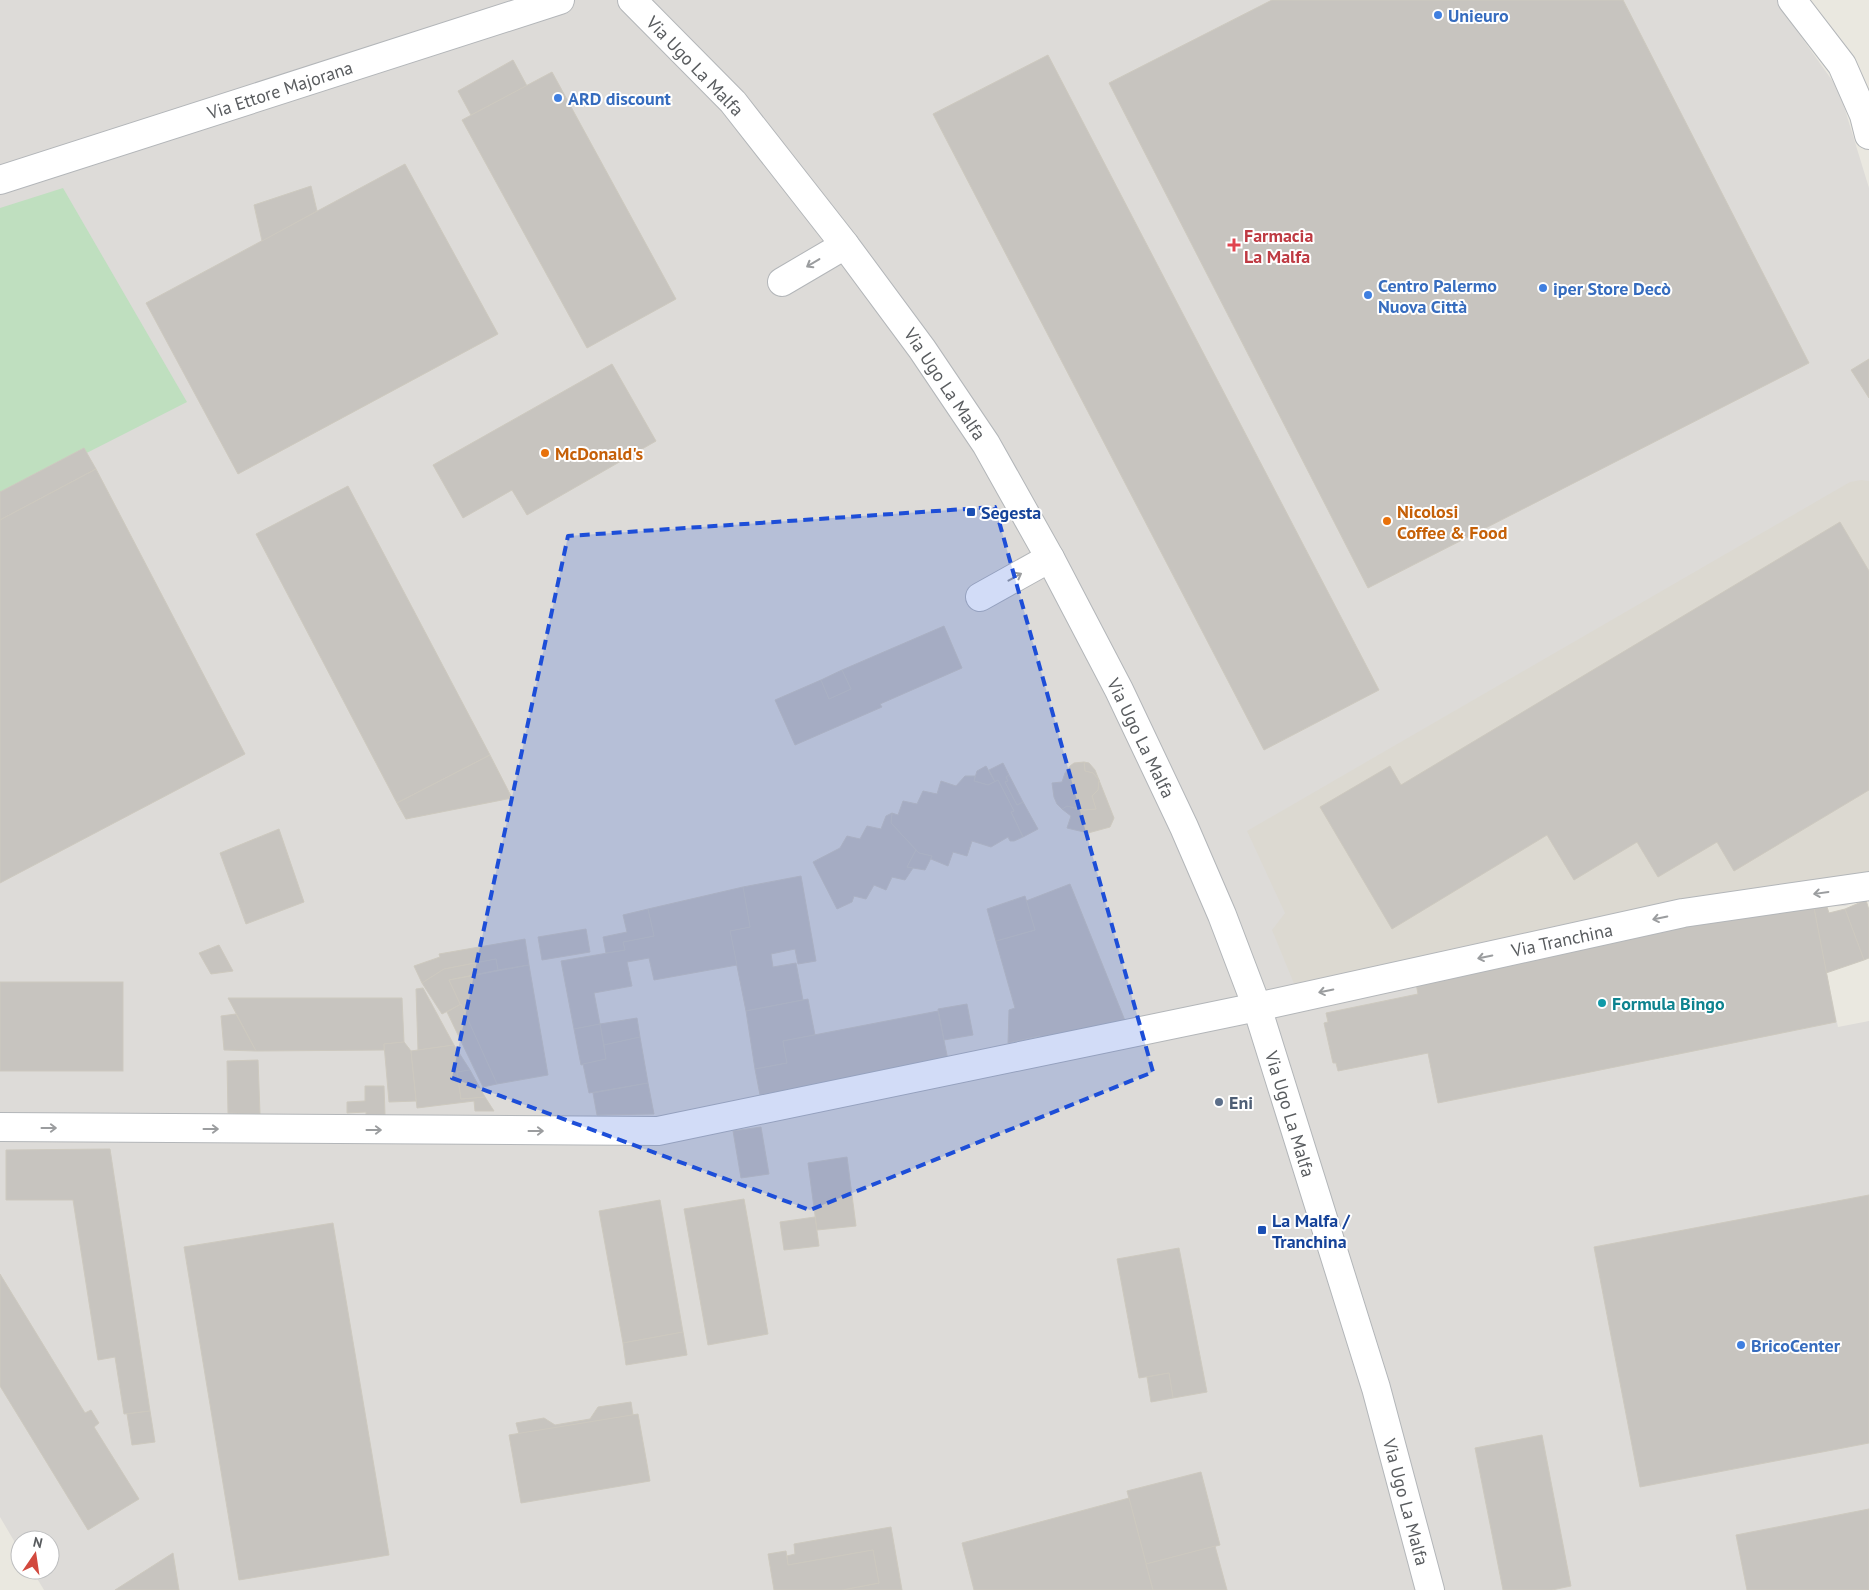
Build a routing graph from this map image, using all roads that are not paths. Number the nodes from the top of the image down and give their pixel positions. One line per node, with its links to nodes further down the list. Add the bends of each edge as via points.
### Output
1 (560, 0): 5 (street, Via Ettore Majorana)
2 (632, 0): 6 (street, Via Ugo La Malfa, via 734,102)
3 (1792, 0): 4 (street, via 1842,65 1864,115)
4 (1869, 135)
5 (0, 180)
6 (845, 244): 7 (street, one-way to 7); 8 (street, Via Ugo La Malfa, via 986,444)
7 (782, 282)
8 (1050, 558): 9 (street, one-way to 8); 11 (street, Via Ugo La Malfa, via 1119,690 1184,827)
9 (980, 597)
10 (1869, 886): 11 (street, Via Tranchina, one-way to 11, via 1683,913)
11 (1257, 1007): 12 (street, Via Tranchina, one-way to 11, via 658,1131); 13 (street, Via Ugo La Malfa, via 1376,1388)
12 (0, 1128)
13 (1430, 1590)

